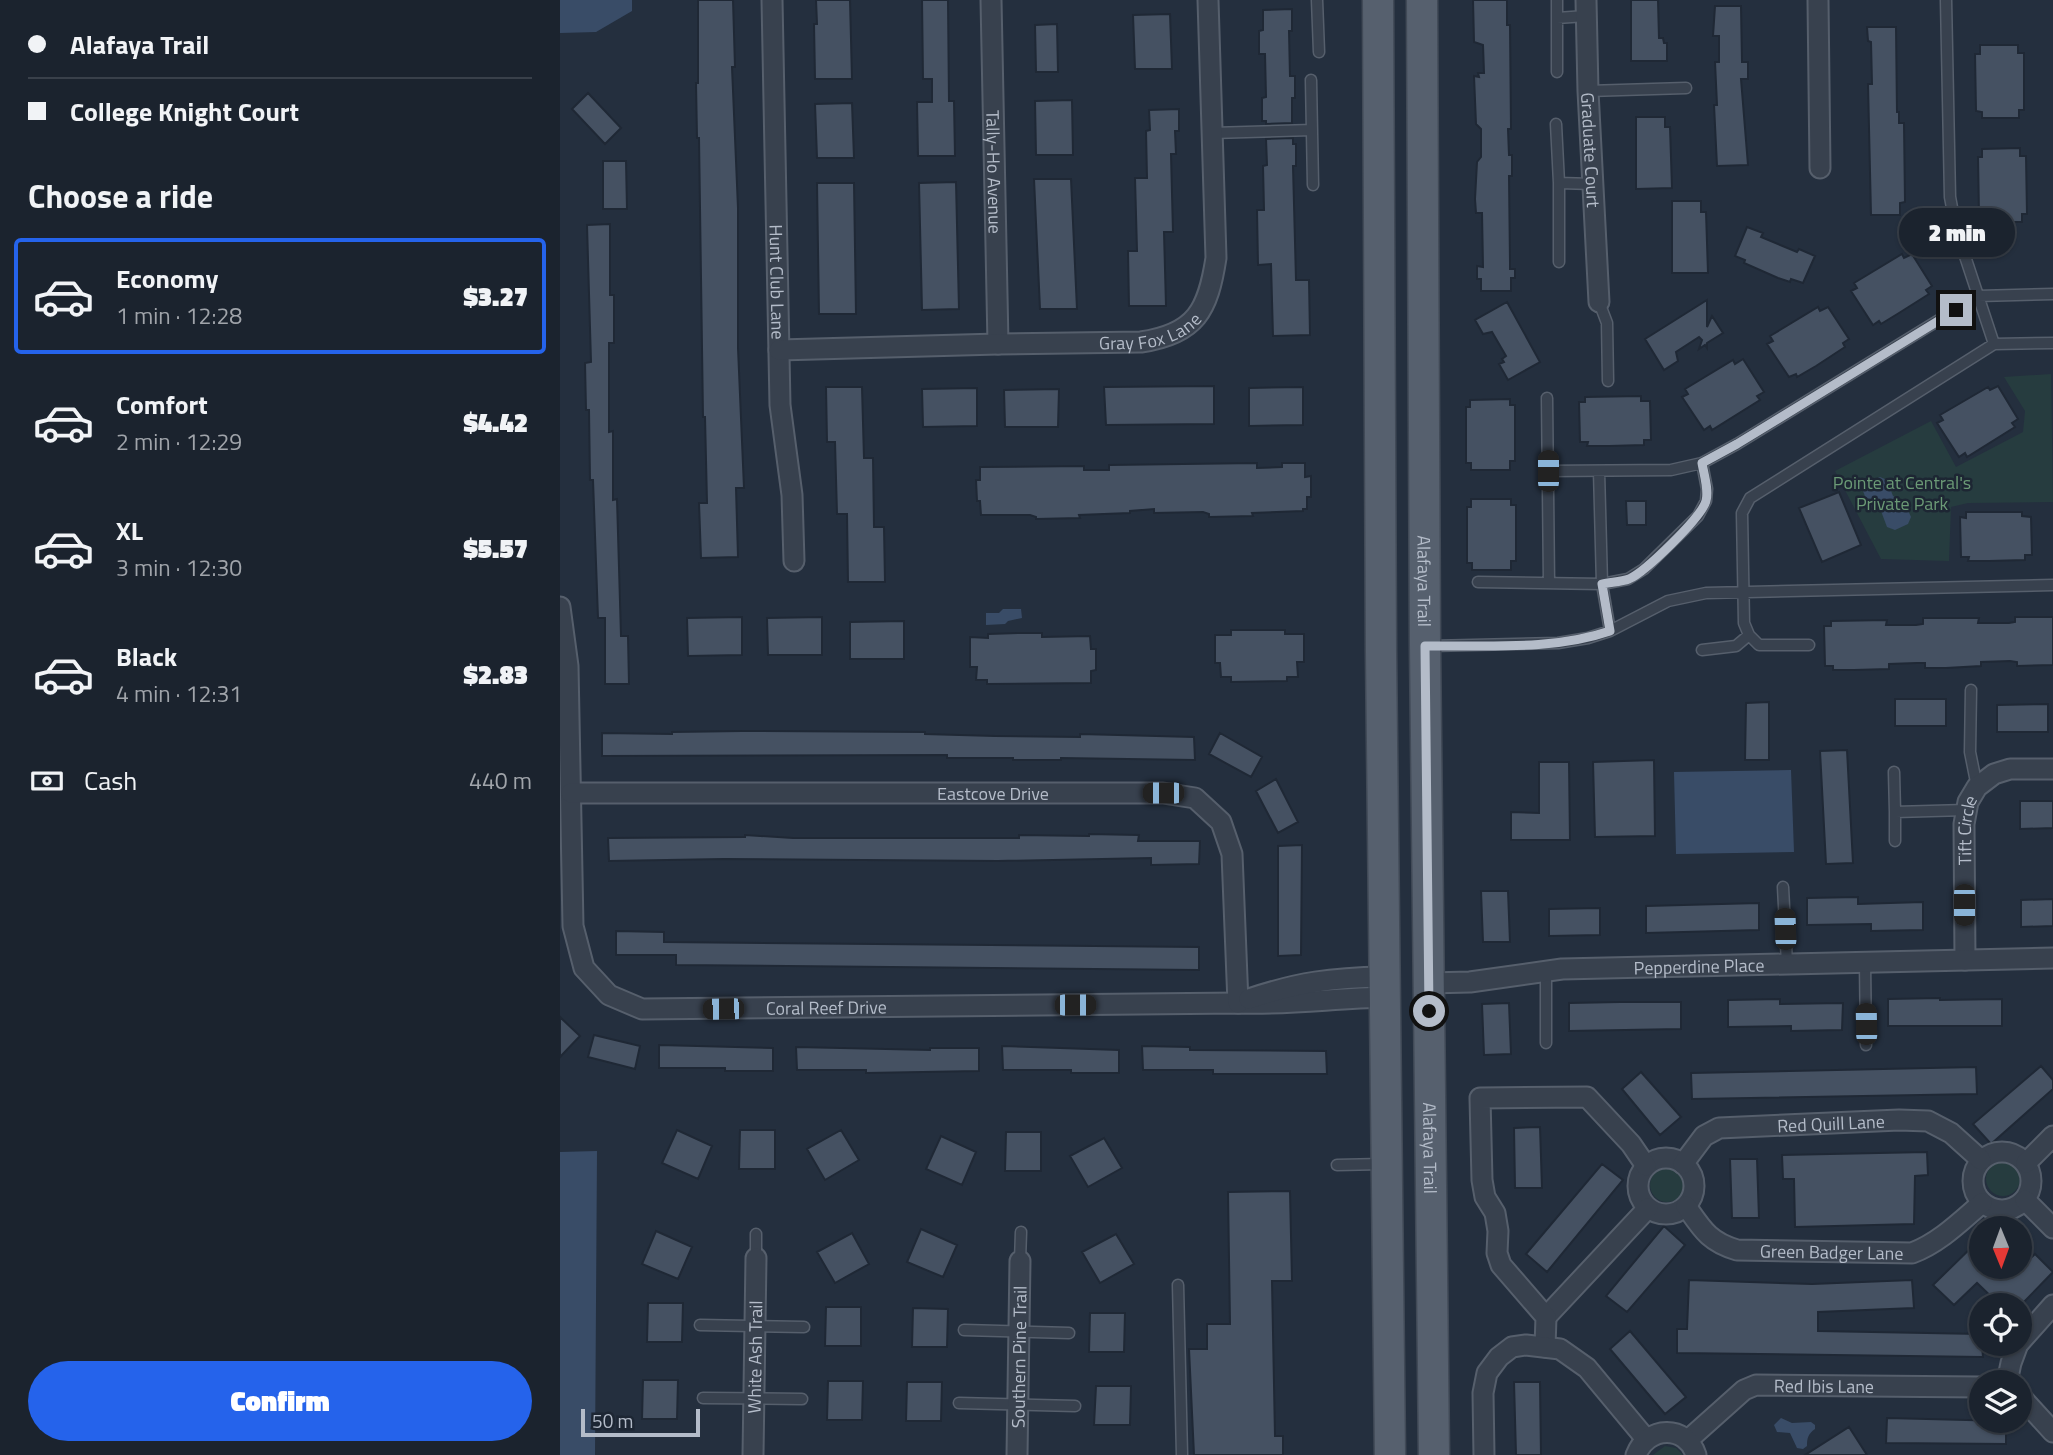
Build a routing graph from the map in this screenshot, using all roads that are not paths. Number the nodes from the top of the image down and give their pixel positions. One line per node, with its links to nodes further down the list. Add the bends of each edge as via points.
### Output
1 (772, 0): 31 (street, Hunt Club Lane)
2 (991, 0): 29 (street, Tally-Ho Avenue)
3 (1209, 0): 19 (street, Gray Fox Lane)
4 (1317, 0): 12 (lane)
5 (1378, 0): 42 (main road)
6 (1422, 0): 48 (main road, Alafaya Trail)
7 (1557, 0): 11 (lane)
8 (1818, 0): 20 (street)
9 (1946, 0): 26 (lane, via 1950,197)
10 (1586, 8): 11 (lane); 16 (street, Graduate Court)
11 (1557, 18): 13 (lane)
12 (1319, 52)
13 (1557, 72)
14 (1311, 79): 18 (lane)
15 (1686, 88): 16 (lane)
16 (1588, 91): 22 (street, Graduate Court)
17 (1556, 124): 21 (lane)
18 (1312, 130): 19 (lane); 23 (lane)
19 (1212, 134): 29 (street, Gray Fox Lane, via 1216,258 1209,298 1197,316 1164,339)
20 (1820, 168)
21 (1559, 183): 22 (lane); 24 (lane)
22 (1593, 184): 27 (street, Graduate Court)
23 (1313, 186)
24 (1559, 262)
25 (2053, 294): 26 (lane)
26 (1978, 296): 30 (lane); 34 (lane)
27 (1600, 302): 32 (lane, via 1607,323)
28 (2053, 343): 30 (lane)
29 (998, 344): 31 (street, Gray Fox Lane)
30 (1994, 344): 43 (lane, via 1749,498 1742,513)
31 (779, 350): 37 (street, Hunt Club Lane)
32 (1608, 381)
33 (1547, 398): 35 (lane)
34 (1702, 463): 36 (lane, via 1671,470); 40 (lane, via 1707,489 1698,516 1644,569 1628,579)
35 (1548, 471): 36 (lane); 39 (lane)
36 (1599, 471): 40 (lane)
37 (794, 561)
38 (1478, 582): 39 (lane)
39 (1549, 583): 40 (lane)
40 (1602, 584): 45 (lane)
41 (2053, 585): 43 (lane)
42 (1381, 592): 48 (main road, via 1398,633); 50 (main road)
43 (1743, 592): 45 (lane, via 1668,601); 46 (lane)
44 (560, 607): 56 (street, Coral Reef Drive, via 568,666)
45 (1610, 631): 48 (lane, via 1558,643)
46 (1749, 635): 47 (lane, via 1759,645); 49 (lane, via 1737,646)
47 (1809, 645)
48 (1425, 646): 52 (main road, Alafaya Trail)
49 (1702, 650)
50 (1381, 653): 52 (main road, via 1405,673); 67 (main road)
51 (1971, 690): 55 (lane, via 1970,752)
52 (1426, 729): 66 (main road, Alafaya Trail)
53 (2053, 769): 55 (street, Tift Circle, via 2010,769)
54 (1894, 772): 58 (lane)
55 (1978, 787): 57 (street, Tift Circle)
56 (571, 793): 68 (street, Eastcove Drive, via 1163,793 1195,797 1221,822 1231,854); 68 (street, Coral Reef Drive, via 573,926 584,968 609,995 642,1009)
57 (1966, 810): 58 (lane); 62 (street, Tift Circle)
58 (1895, 811): 59 (lane)
59 (1895, 841)
60 (1783, 887): 64 (lane)
61 (2053, 958): 62 (street, Pepperdine Place)
62 (1965, 960): 63 (street, Pepperdine Place)
63 (1865, 962): 64 (street, Pepperdine Place); 70 (lane)
64 (1787, 964): 65 (street, Pepperdine Place)
65 (1546, 971): 66 (street, Pepperdine Place); 69 (lane)
66 (1429, 983): 113 (main road, Alafaya Trail)
67 (1384, 987): 68 (street, Coral Reef Drive, via 1314,981); 74 (main road)
68 (1238, 1003)
69 (1546, 1043)
70 (1866, 1045)
71 (2053, 1136): 73 (street)
72 (1981, 1160): 73 (street, via 2004,1151); 75 (street, Red Quill Lane, via 1951,1133 1928,1121 1899,1120 1719,1128 1704,1136); 79 (street, via 1973,1177)
73 (2026, 1163): 78 (street, via 2032,1186)
74 (1387, 1164): 76 (lane); 112 (main road)
75 (1684, 1164): 77 (street, via 1668,1158); 80 (street, via 1694,1184)
76 (1337, 1165)
77 (1646, 1166): 81 (street, via 1638,1192); 89 (street, via 1587,1097 1480,1098 1482,1181 1495,1213 1497,1253 1501,1265)
78 (2025, 1200): 79 (street, via 2004,1210); 82 (street)
79 (1982, 1203): 80 (street, Green Badger Lane, via 1912,1253 1737,1251 1706,1234)
80 (1686, 1206): 81 (street, via 1671,1214)
81 (1648, 1208): 89 (street)
82 (2053, 1228)
83 (1021, 1232): 86 (lane)
84 (756, 1234): 85 (lane)
85 (756, 1258): 91 (street, White Ash Trail)
86 (1020, 1261): 95 (street, Southern Pine Trail)
87 (1178, 1285): 111 (lane)
88 (2053, 1305): 93 (street)
89 (1546, 1317): 97 (street)
90 (700, 1325): 91 (lane)
91 (755, 1326): 92 (lane); 100 (street, White Ash Trail)
92 (804, 1327)
93 (2032, 1328)
94 (964, 1330): 95 (lane)
95 (1019, 1331): 96 (lane); 103 (street, Southern Pine Trail)
96 (1069, 1333)
97 (1545, 1347): 107 (street, via 1560,1349 1587,1368); 114 (street, via 1512,1347 1487,1373)
98 (1969, 1387): 108 (street, Red Ibis Lane, via 1756,1385 1744,1390)
99 (703, 1398): 100 (lane)
100 (754, 1398): 101 (lane); 109 (street, White Ash Trail)
101 (802, 1399)
102 (959, 1403): 103 (lane)
103 (1017, 1404): 104 (lane); 110 (street, Southern Pine Trail)
104 (1075, 1406)
105 (2032, 1409): 106 (street)
106 (2053, 1432)
107 (1641, 1447): 108 (street, via 1658,1433 1668,1432 1679,1434)
108 (1692, 1448)
109 (753, 1455)
110 (1017, 1455)
111 (1182, 1455)
112 (1390, 1455)
113 (1434, 1455)
114 (1483, 1455)

